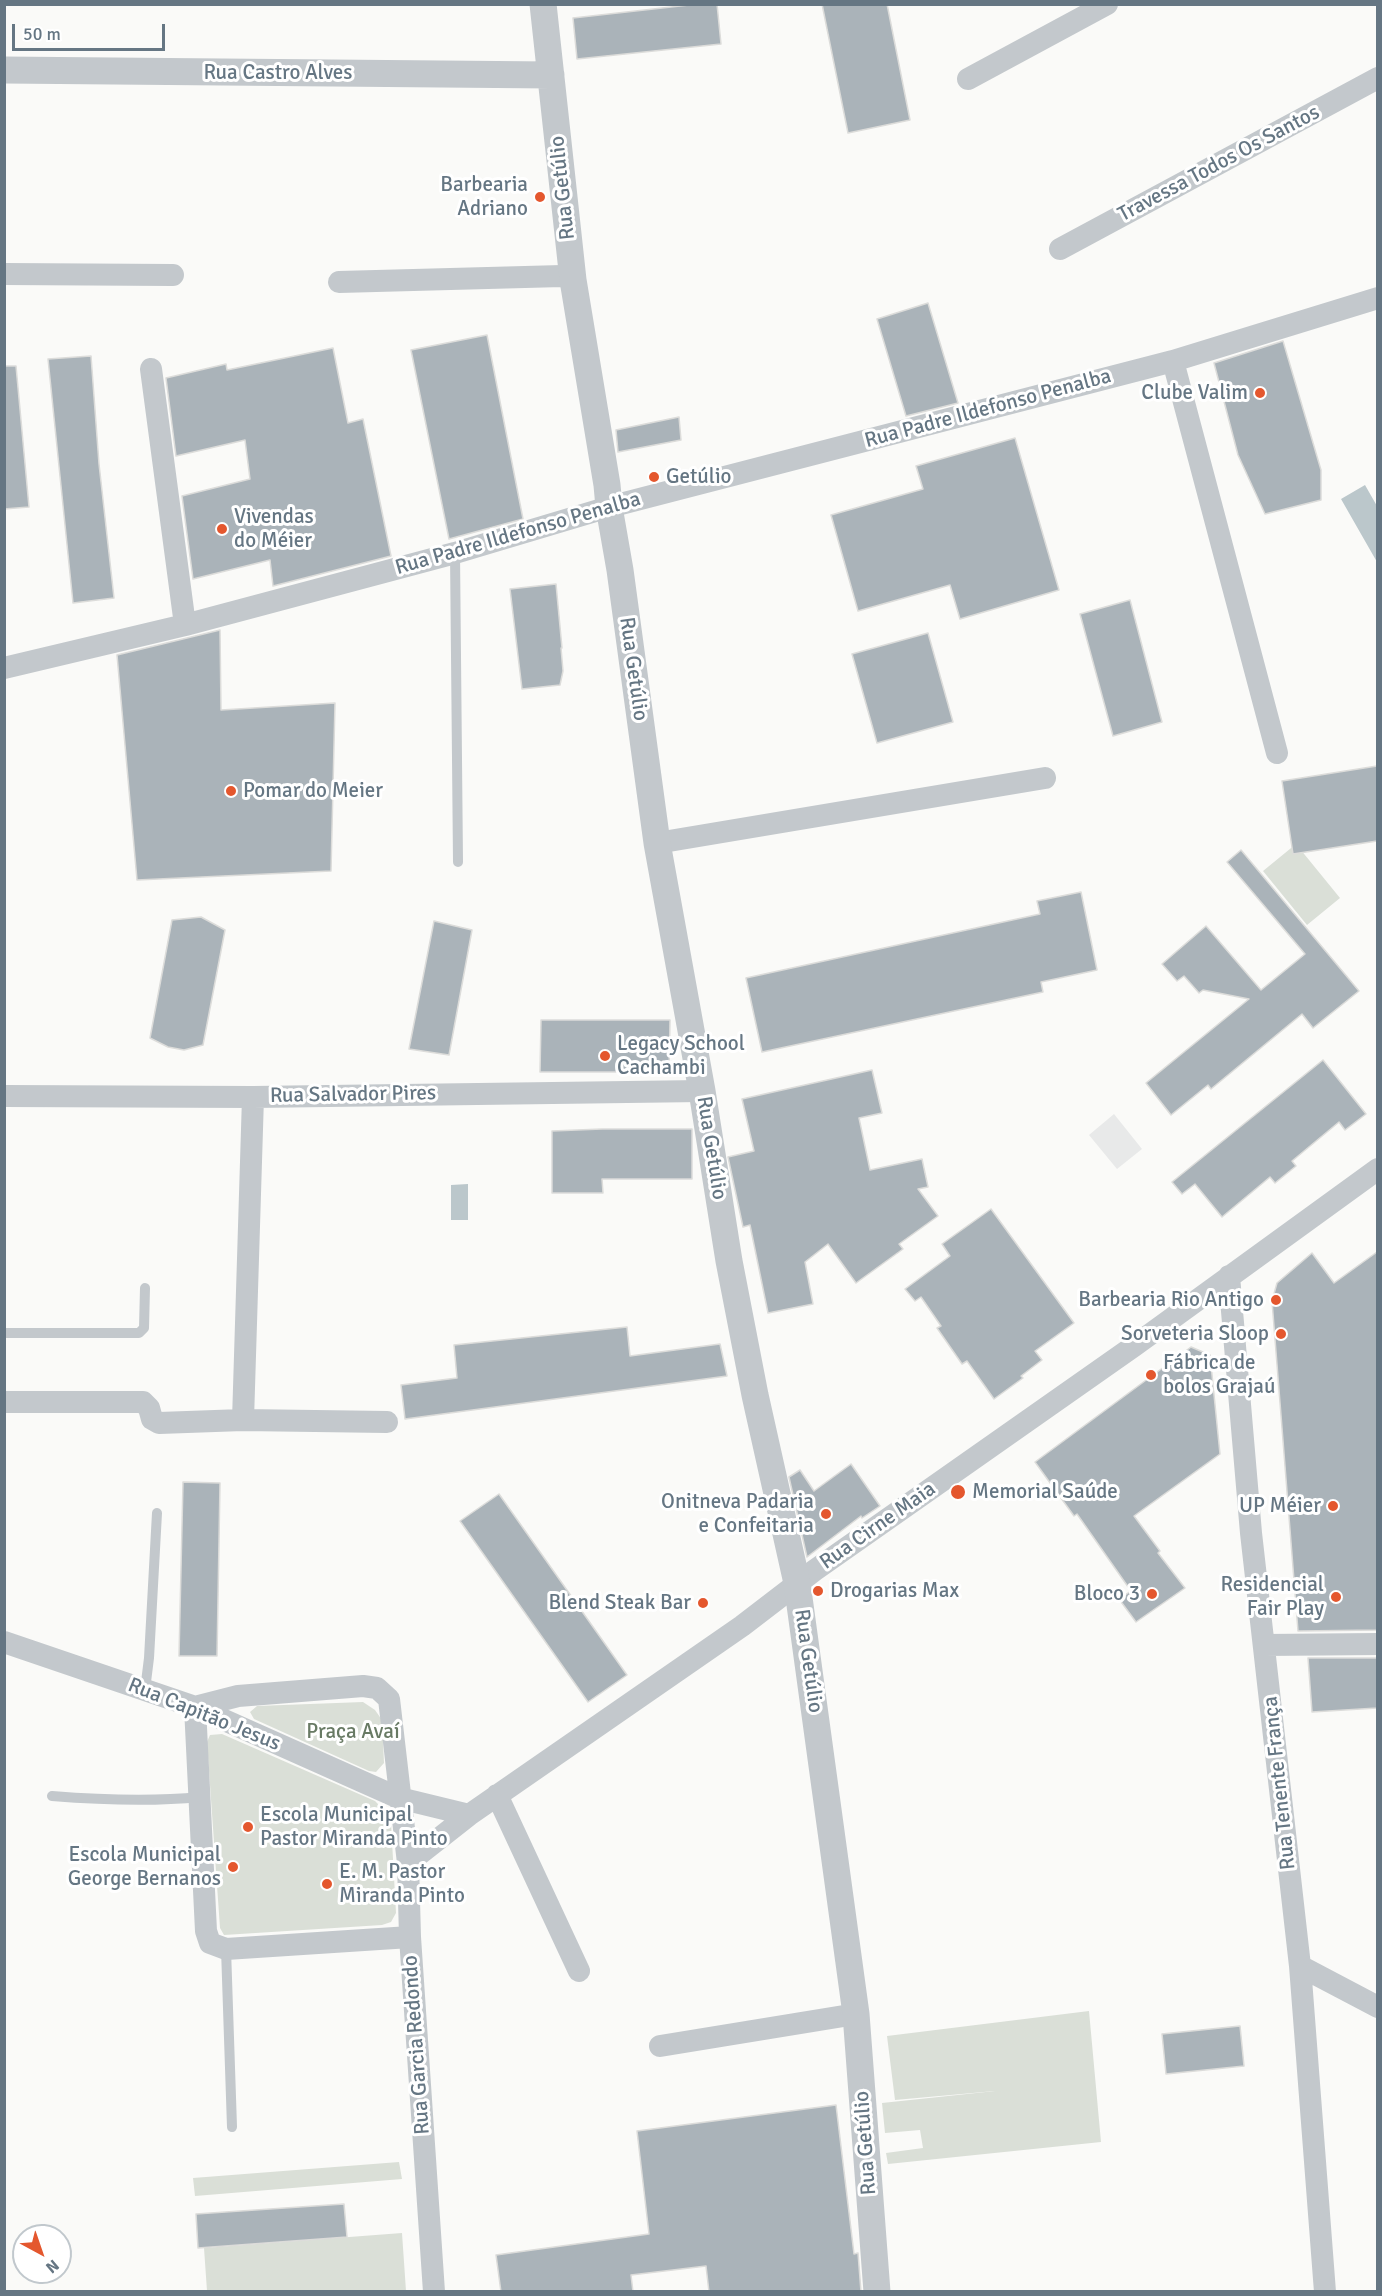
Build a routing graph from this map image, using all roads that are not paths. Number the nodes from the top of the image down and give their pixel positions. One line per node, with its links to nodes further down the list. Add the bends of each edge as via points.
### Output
1 (543, 4): 4 (street, Rua Getúlio)
2 (1107, 4): 6 (street)
3 (4, 70): 4 (street, Rua Castro Alves)
4 (551, 75): 10 (street, Rua Getúlio)
5 (1377, 78): 7 (street, Travessa Todos Os Santos)
6 (968, 79)
7 (1060, 249)
8 (4, 274): 9 (street)
9 (173, 275)
10 (573, 280): 11 (street, via 562,276); 15 (street, Rua Getúlio)
11 (339, 282)
12 (1377, 298): 13 (street, Rua Padre Ildefonso Penalba)
13 (1173, 361): 15 (street, Rua Padre Ildefonso Penalba); 19 (street)
14 (151, 369): 17 (street)
15 (609, 507): 16 (street, Rua Padre Ildefonso Penalba); 21 (street, Rua Getúlio)
16 (455, 553): 17 (street, Rua Padre Ildefonso Penalba); 22 (lane)
17 (185, 625): 18 (street, Rua Padre Ildefonso Penalba)
18 (4, 668)
19 (1277, 753)
20 (1045, 778): 21 (street)
21 (657, 843): 23 (street, Rua Getúlio)
22 (458, 862)
23 (702, 1092): 25 (street, Rua Salvador Pires); 34 (street, Rua Getúlio, via 755,1395)
24 (4, 1096): 25 (street, Rua Salvador Pires)
25 (253, 1097): 31 (street)
26 (1376, 1172): 27 (street, Rua Cirne Maia)
27 (1229, 1276): 34 (street, Rua Cirne Maia); 37 (street, Rua Tenente França)
28 (145, 1288): 29 (lane, via 144,1328 139,1333)
29 (4, 1333)
30 (4, 1402): 31 (street, via 132,1400 143,1402 152,1419 159,1423)
31 (243, 1420): 32 (street)
32 (387, 1422)
33 (157, 1513): 38 (lane)
34 (798, 1583): 40 (street, Rua Cirne Maia); 51 (street, Rua Getúlio)
35 (4, 1642): 38 (street, Rua Capitão Jesus)
36 (1377, 1644): 37 (street)
37 (1264, 1645): 48 (street, Rua Tenente França)
38 (145, 1690): 39 (street, Rua Capitão Jesus)
39 (195, 1707): 42 (street); 43 (street, Rua Capitão Jesus); 43 (street, via 238,1696 377,1688 390,1707)
40 (497, 1795): 44 (street, Rua Cirne Maia); 49 (street)
41 (52, 1796): 42 (lane, via 119,1801)
42 (200, 1797): 47 (street, via 206,1931 210,1943)
43 (399, 1798): 44 (street, Rua Capitão Jesus); 45 (street, Rua Garcia Redondo)
44 (469, 1815): 45 (street, Rua Cirne Maia)
45 (408, 1863): 46 (street, Rua Garcia Redondo)
46 (410, 1937): 47 (street); 54 (street, Rua Garcia Redondo)
47 (226, 1949): 53 (lane)
48 (1300, 1966): 50 (street); 56 (street, Rua Tenente França)
49 (579, 1971)
50 (1377, 2007)
51 (856, 2014): 52 (street); 55 (street, Rua Getúlio)
52 (660, 2046)
53 (232, 2127)
54 (434, 2292)
55 (877, 2292)
56 (1325, 2292)

